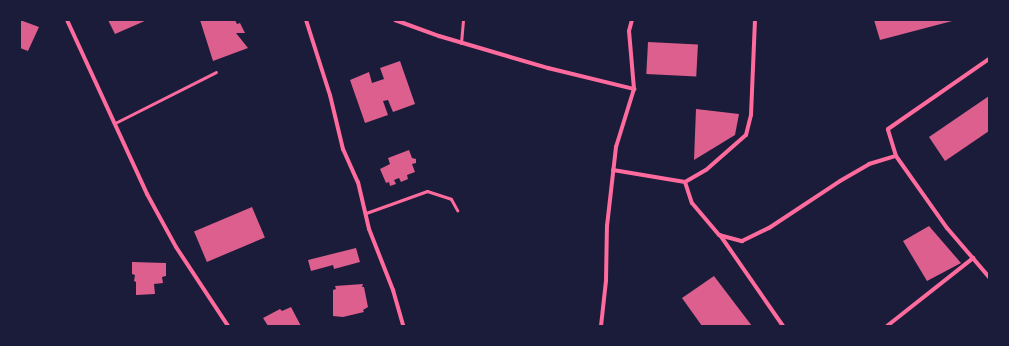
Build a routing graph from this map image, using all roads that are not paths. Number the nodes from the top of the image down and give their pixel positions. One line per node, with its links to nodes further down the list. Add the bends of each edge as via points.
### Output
1 (67, 20): 11 (street)
2 (306, 20): 16 (street, via 330,96 343,149 358,182)
3 (395, 20): 7 (street)
4 (463, 20): 7 (lane)
5 (632, 20): 10 (street, via 629,31)
6 (755, 20): 14 (street, via 751,115 746,135 706,170)
7 (460, 43): 10 (street)
8 (989, 59): 12 (street, via 888,129)
9 (216, 72): 11 (lane)
10 (634, 90): 13 (street, via 616,148)
11 (115, 122): 20 (street, via 147,194 176,247)
12 (896, 156): 17 (street, via 869,164 769,228 742,241); 18 (street, via 947,228)
13 (613, 170): 14 (street); 22 (street)
14 (685, 182): 17 (street, via 692,203)
15 (456, 210): 16 (lane, via 451,199 427,191)
16 (366, 213): 21 (street)
17 (719, 235): 23 (street)
18 (973, 258): 19 (street); 24 (street)
19 (989, 277)
20 (228, 326)
21 (403, 326)
22 (601, 326)
23 (783, 326)
24 (887, 326)

